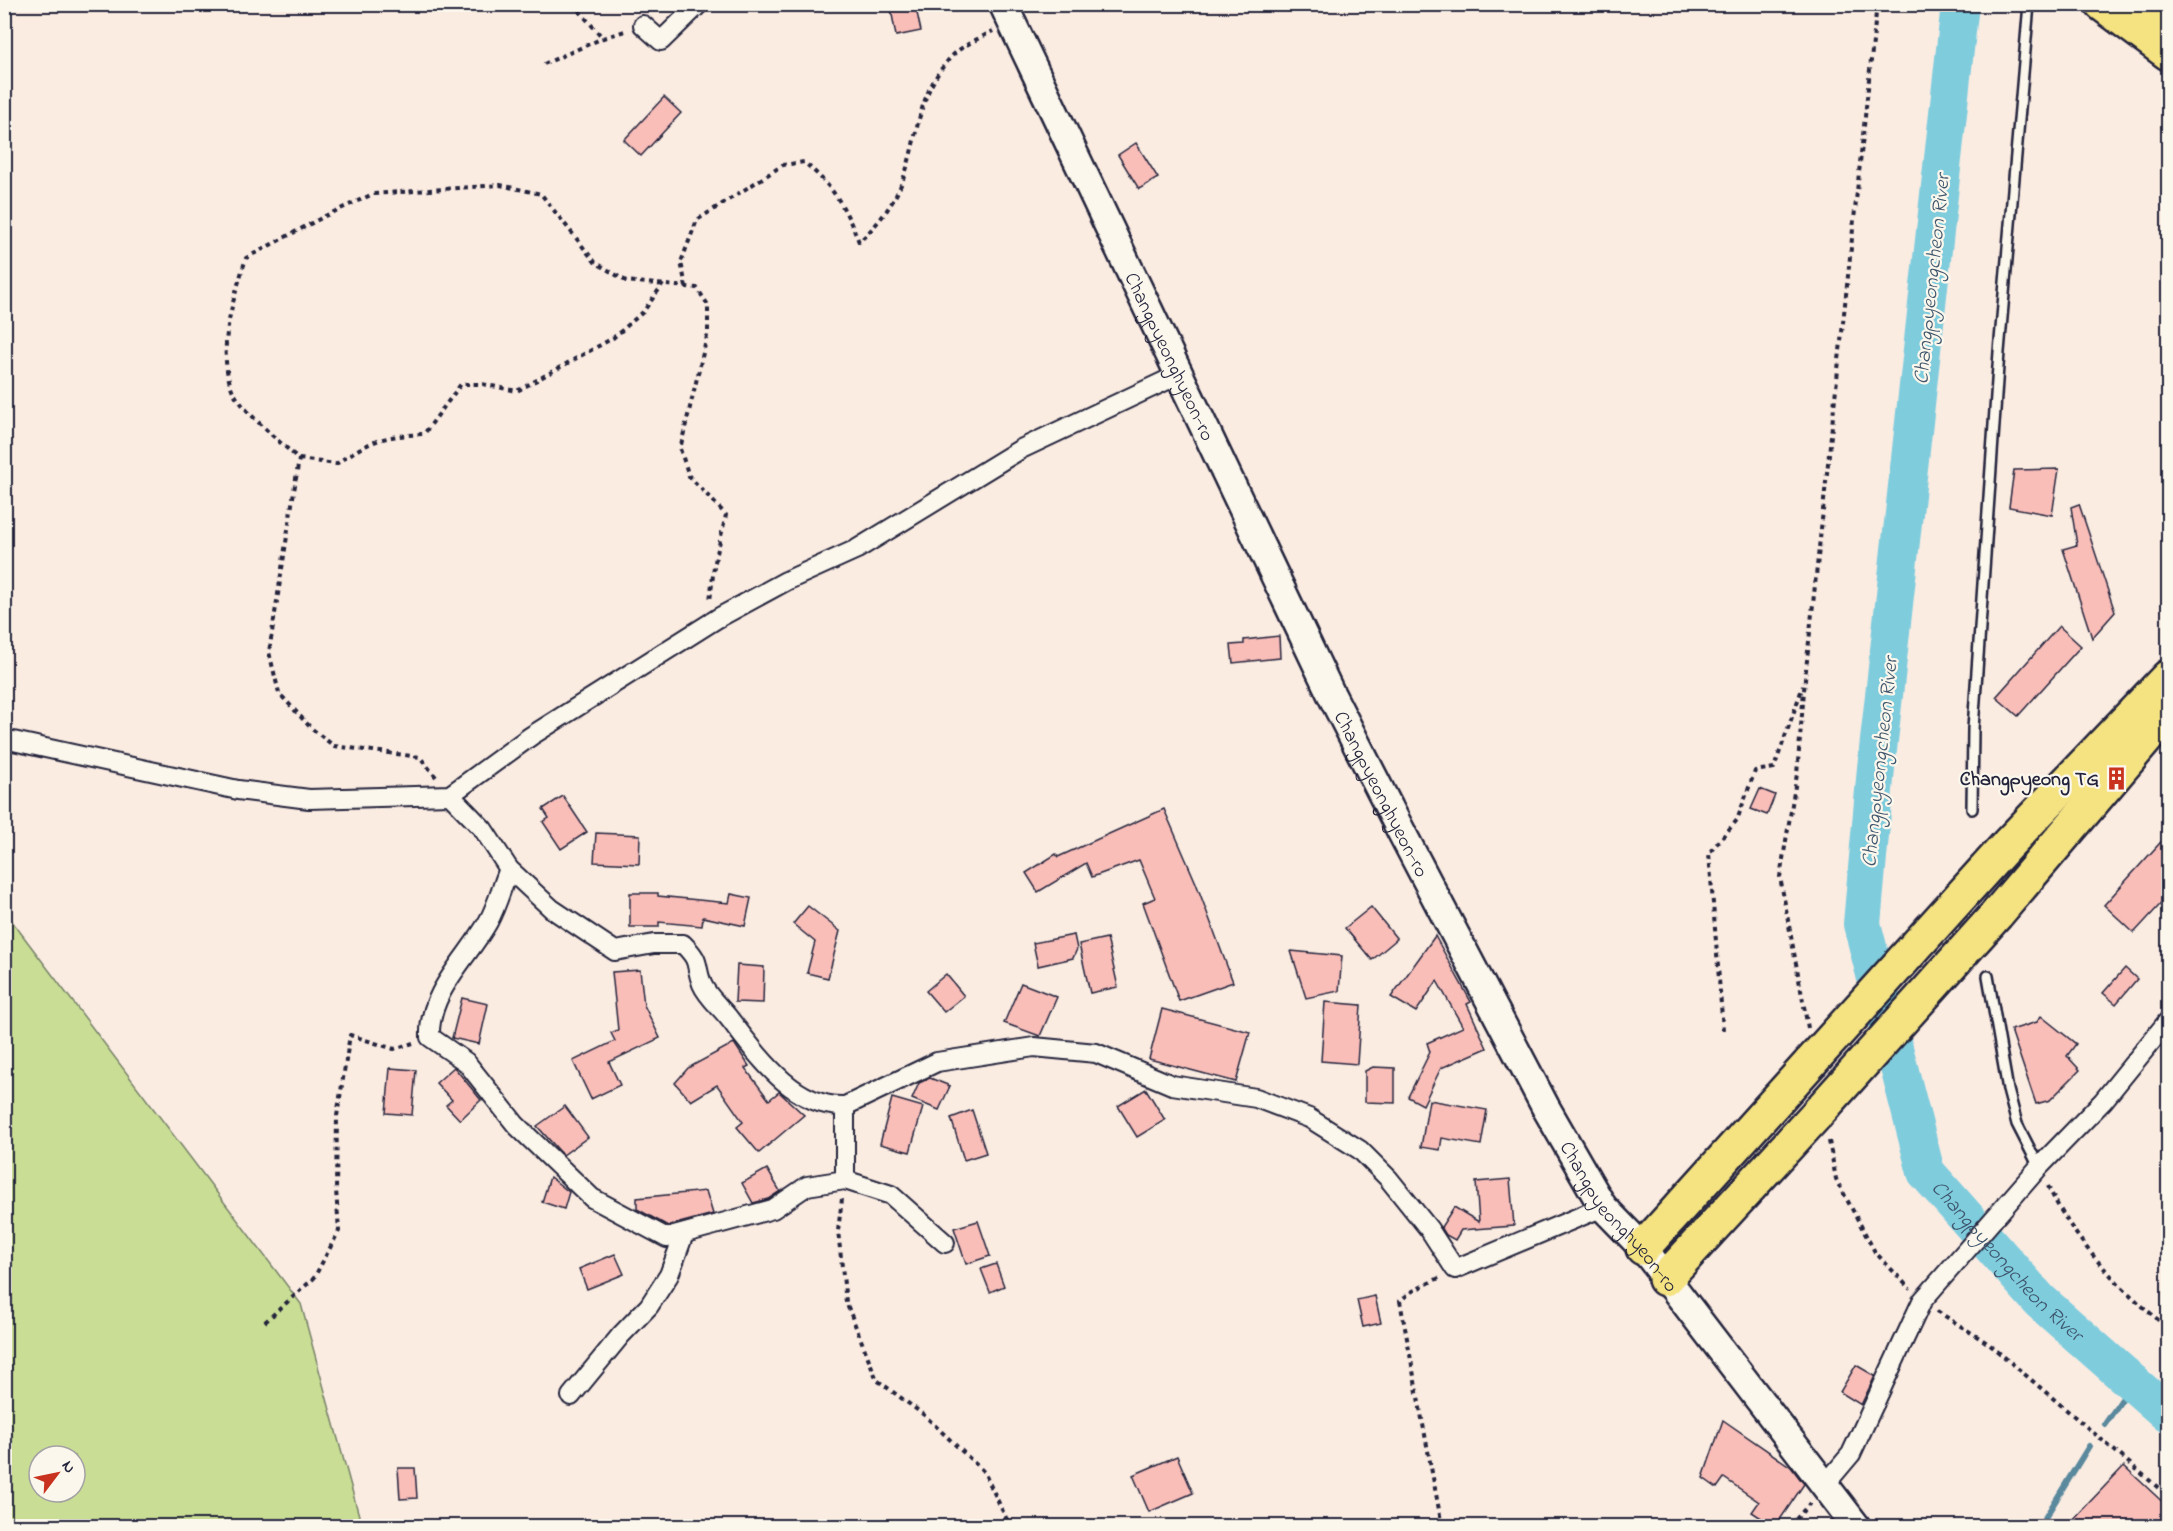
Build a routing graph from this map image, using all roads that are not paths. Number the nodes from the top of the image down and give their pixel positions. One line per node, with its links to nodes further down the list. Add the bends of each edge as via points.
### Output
1 (699, 4): 7 (street, via 661,41)
2 (2029, 4): 14 (lane, via 1998,363 1973,729)
3 (2102, 4): 8 (highway)
4 (2139, 4): 6 (highway)
5 (1007, 12): 9 (main road, Changpyeonghyeon-ro)
6 (2169, 14)
7 (642, 25)
8 (2169, 52)
9 (1180, 374): 13 (street, via 1021,449 857,549 786,581 706,626 531,736); 21 (main road, Changpyeonghyeon-ro, via 1377,786 1546,1108)
10 (2168, 678): 24 (highway, bridge, via 1810,1051)
11 (2169, 713): 25 (highway, bridge, via 1822,1124)
12 (4, 739): 13 (street, via 238,790 309,799)
13 (450, 795): 15 (street, via 483,829)
14 (1972, 809)
15 (509, 869): 18 (street, via 552,909 615,951 683,944 698,958 703,985 763,1061 790,1086 830,1106); 22 (street, via 489,921 450,976 430,1020 430,1036 466,1062 516,1125 592,1198 667,1238)
16 (1989, 976): 19 (lane, via 2008,1090 2017,1124)
17 (2169, 1021): 19 (street, via 2103,1101)
18 (845, 1106): 20 (street); 21 (street, via 937,1062 1034,1047 1096,1053 1172,1085 1256,1098 1310,1119 1360,1150 1388,1178 1455,1269)
19 (2039, 1167): 27 (street, via 1928,1296 1851,1455)
20 (845, 1180): 22 (street, via 807,1186 773,1209); 23 (street, via 891,1195)
21 (1603, 1207): 24 (main road, Changpyeonghyeon-ro)
22 (684, 1234): 26 (street, via 669,1275 649,1306)
23 (945, 1243)
24 (1643, 1248): 25 (main road, Changpyeonghyeon-ro)
25 (1665, 1279): 27 (main road, Changpyeonghyeon-ro)
26 (572, 1396)
27 (1824, 1486): 28 (main road, Changpyeonghyeon-ro)
28 (1856, 1527)

